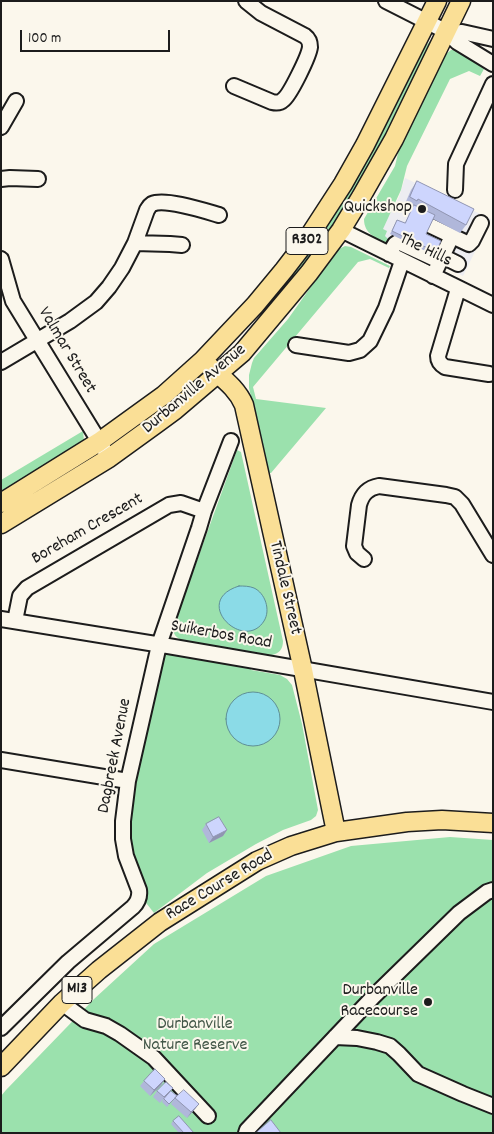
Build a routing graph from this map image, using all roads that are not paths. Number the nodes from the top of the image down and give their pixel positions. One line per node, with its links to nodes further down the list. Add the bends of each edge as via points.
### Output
1 (246, 1): 10 (street, via 261,13 306,36 310,47 305,62 281,102 272,102)
2 (386, 1): 5 (street)
3 (437, 1): 5 (main road, Durbanville Avenue / R302)
4 (461, 1): 6 (main road, Durbanville Avenue / R302)
5 (427, 22): 6 (street); 33 (main road, Durbanville Avenue / R302, via 365,146 317,226 272,286)
6 (448, 33): 7 (street, via 462,32); 8 (street); 19 (main road, Durbanville Avenue / R302, via 381,163)
7 (493, 40)
8 (493, 64)
9 (493, 84): 15 (street, via 456,164)
10 (234, 86)
11 (16, 101): 12 (street)
12 (1, 127)
13 (1, 179): 14 (street)
14 (38, 180)
15 (455, 190)
16 (219, 215): 21 (street, via 178,204 154,203 148,208)
17 (481, 223): 20 (street, via 471,243)
18 (431, 226): 20 (street)
19 (341, 230): 23 (street, The Hills); 35 (main road, Durbanville Avenue / R302, via 242,353)
20 (452, 236): 24 (street)
21 (135, 243): 22 (street); 31 (street, via 122,268 96,302)
22 (182, 245)
23 (389, 254): 24 (street, via 398,242); 26 (street, The Hills)
24 (441, 258): 27 (street); 28 (street)
25 (1, 259): 31 (street, Valmar Street, via 13,301)
26 (402, 261): 28 (street, The Hills); 32 (street, via 386,308 366,346 349,353)
27 (458, 264)
28 (433, 276): 29 (street, The Hills)
29 (458, 288): 30 (street, The Hills); 36 (street, via 438,359 445,367)
30 (493, 305)
31 (37, 341): 34 (street); 38 (street, Valmar Street)
32 (296, 345)
33 (203, 360): 35 (main road, Tindale Street); 38 (main road, Durbanville Avenue / R302, via 164,395)
34 (1, 362)
35 (218, 373): 39 (main road, Durbanville Avenue / R302, via 175,410); 48 (main road, Tindale Street, via 244,404)
36 (489, 374)
37 (231, 441): 41 (street, Dagbreek Avenue)
38 (99, 442): 39 (street, Valmar Street); 40 (main road, Durbanville Avenue / R302)
39 (109, 458): 42 (main road, Durbanville Avenue / R302)
40 (1, 502)
41 (204, 511): 46 (street, Boreham Crescent, via 181,503 169,505 24,590); 47 (street, Dagbreek Avenue)
42 (1, 524)
43 (491, 549): 44 (street, via 455,497 379,486 370,489 360,500 354,546)
44 (364, 559)
45 (1, 619): 46 (street, Suikerbos Road)
46 (15, 621): 47 (street, Suikerbos Road)
47 (159, 645): 48 (street, Suikerbos Road); 51 (street, Dagbreek Avenue)
48 (303, 670): 49 (street, Suikerbos Road); 53 (main road, Tindale Street)
49 (493, 702)
50 (1, 760): 51 (street)
51 (128, 781): 56 (street, Dagbreek Avenue, via 123,839 139,890 138,902 68,962)
52 (493, 823): 53 (main road, Race Course Road / M13, via 407,822)
53 (336, 832): 55 (main road, Race Course Road / M13, via 271,854 233,876 160,922)
54 (493, 890): 57 (street, via 459,913)
55 (62, 1003): 58 (main road, Race Course Road / M13); 60 (street, via 85,1020 120,1034 154,1058)
56 (1, 1028)
57 (335, 1037): 59 (street, via 357,1038 390,1046 418,1074); 61 (street)
58 (1, 1067)
59 (493, 1106)
60 (208, 1116)
61 (246, 1133)

